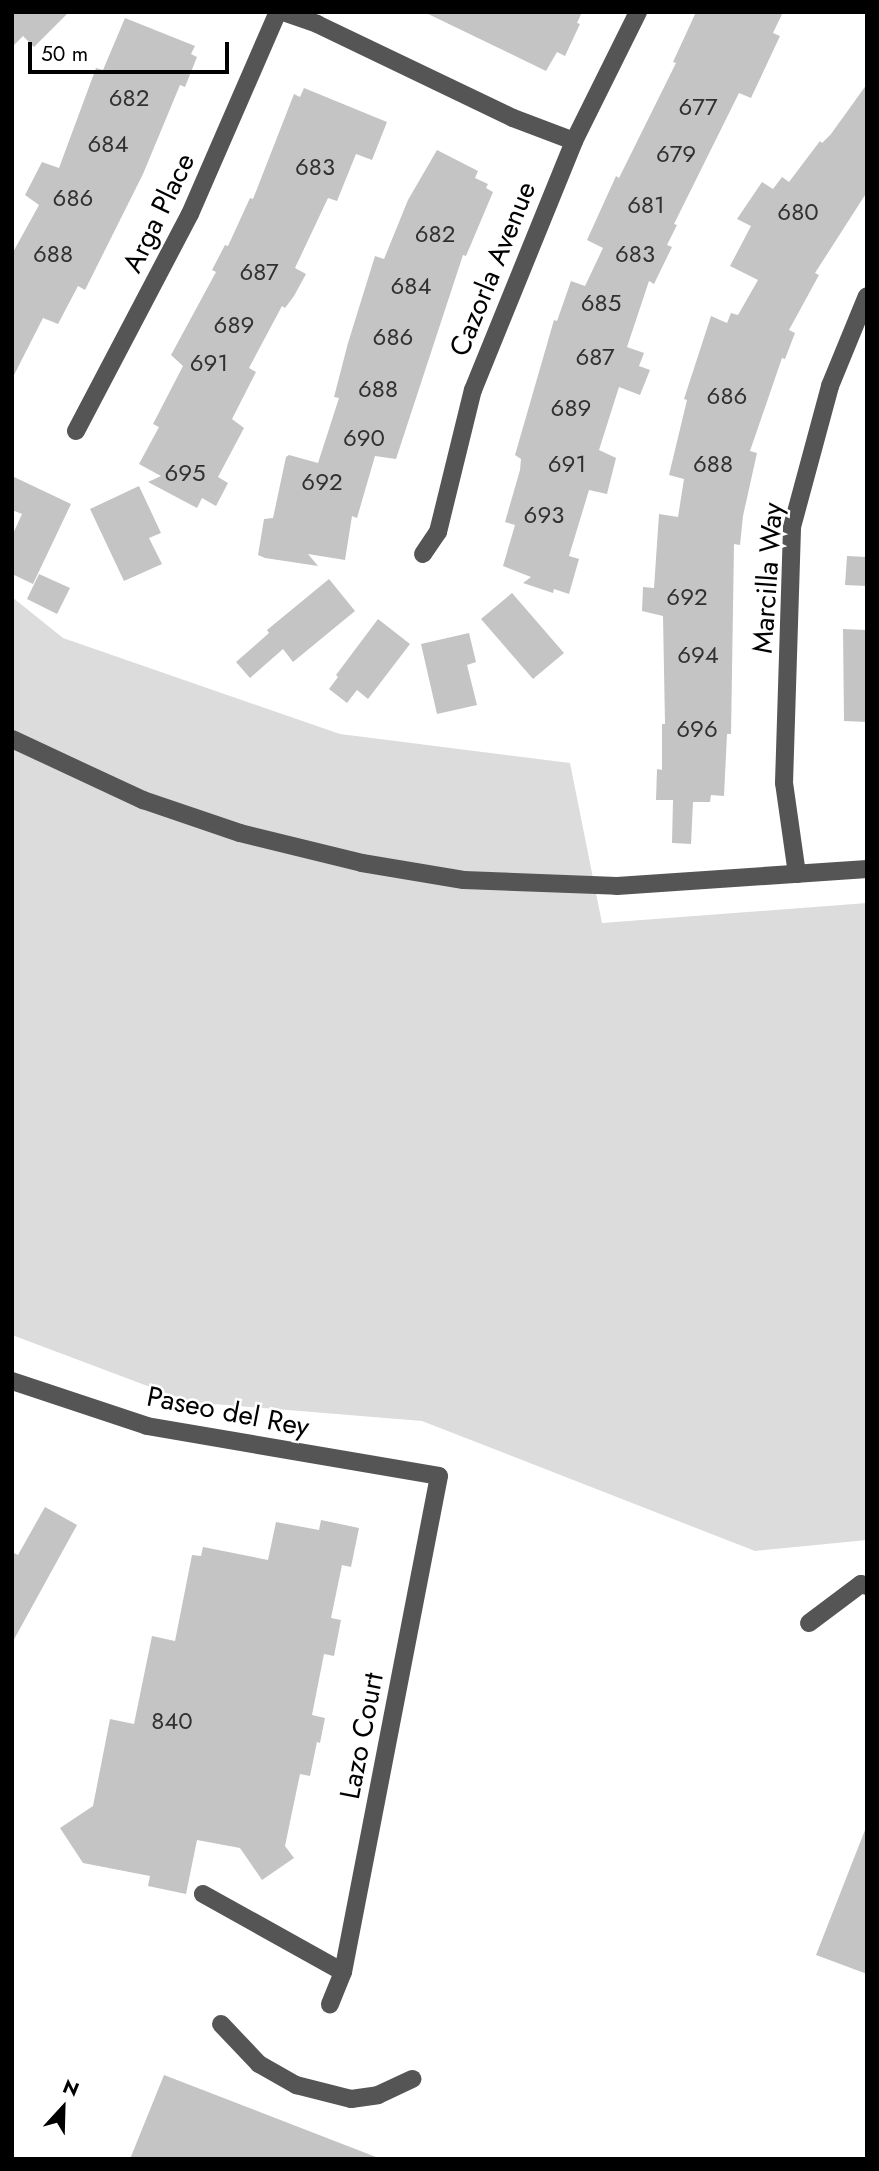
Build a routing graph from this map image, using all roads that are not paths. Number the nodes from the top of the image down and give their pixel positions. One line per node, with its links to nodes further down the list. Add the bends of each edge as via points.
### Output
1 (281, 12): 3 (street, via 317,24 513,118); 5 (street, Arga Place, via 191,214)
2 (638, 12): 3 (street, Cazorla Avenue)
3 (573, 141): 6 (street, Cazorla Avenue, via 473,390 438,532)
4 (867, 296): 9 (street, Marcilla Way, via 830,386 792,527 784,783)
5 (76, 431)
6 (423, 554)
7 (12, 739): 9 (street, via 143,800 240,833 362,863 464,880 617,886)
8 (867, 869): 9 (street)
9 (797, 874)
10 (12, 1381): 11 (street, Paseo del Rey, via 147,1426)
11 (439, 1476): 15 (street, Lazo Court)
12 (867, 1586): 13 (street, via 861,1584)
13 (809, 1623)
14 (202, 1894): 15 (street)
15 (343, 1972): 16 (street, Lazo Court)
16 (330, 2004)
17 (221, 2024): 18 (street, via 259,2064 296,2085 351,2099 378,2095)
18 (413, 2079)

